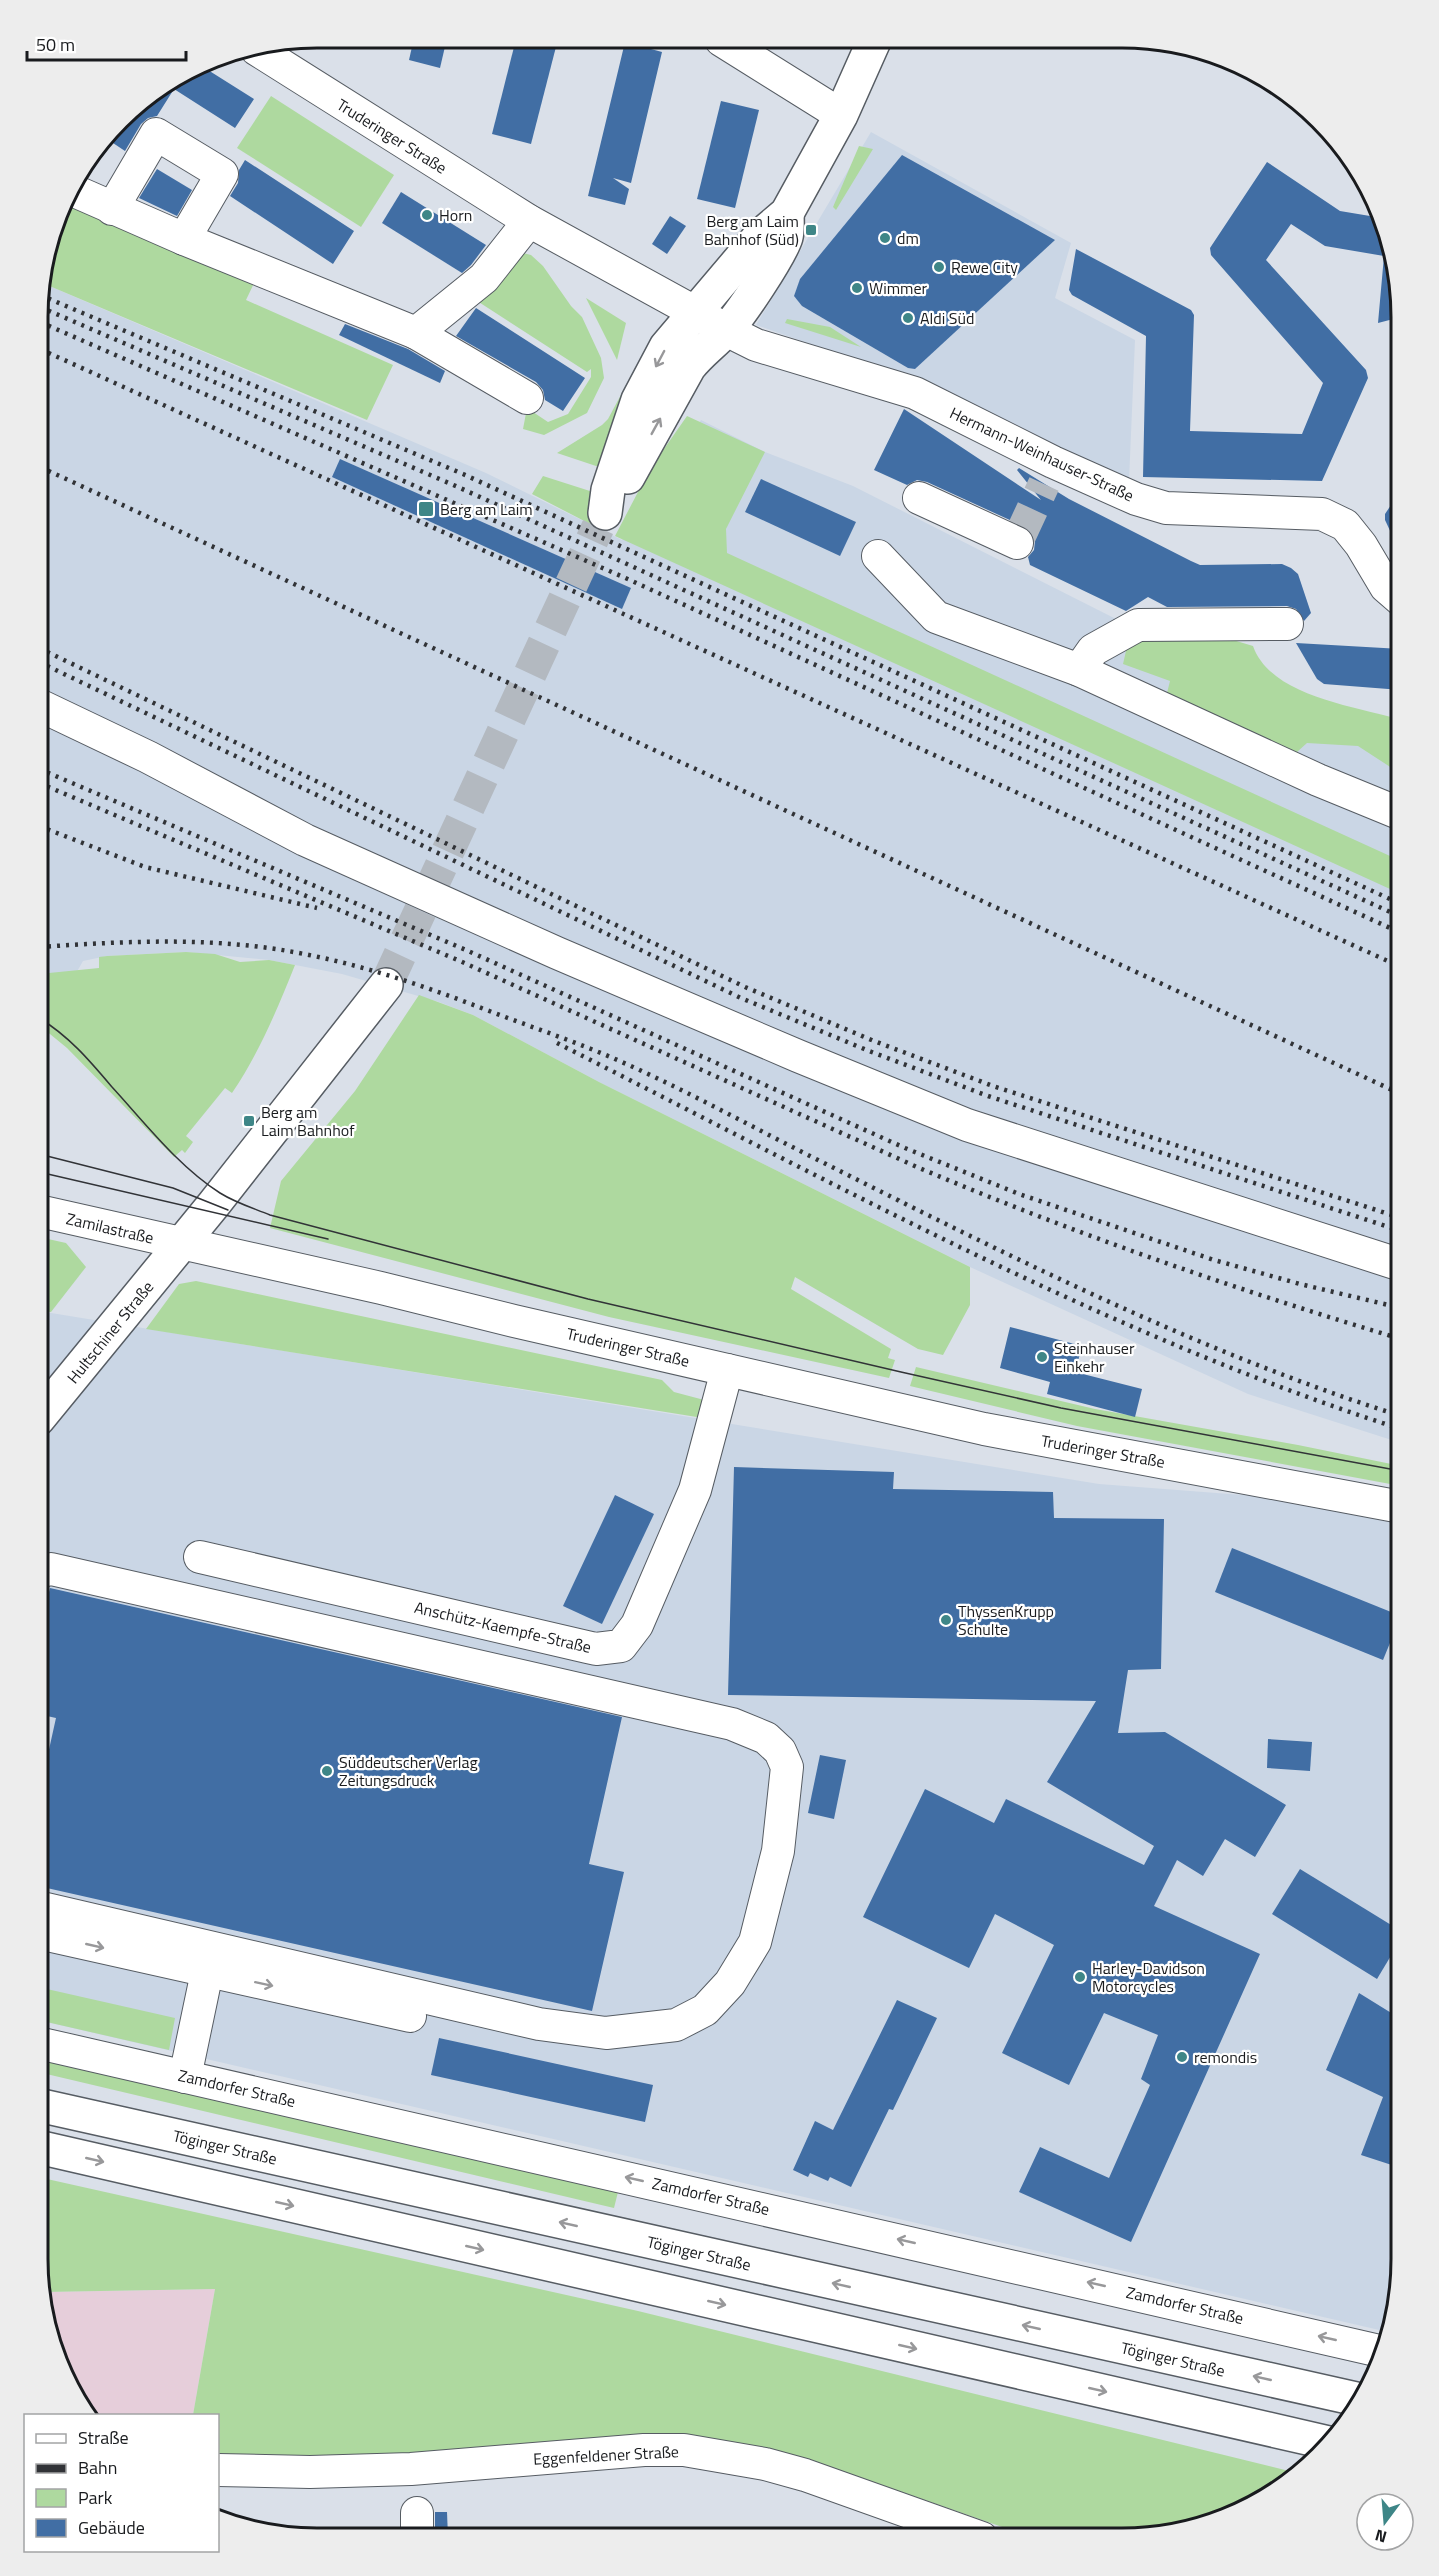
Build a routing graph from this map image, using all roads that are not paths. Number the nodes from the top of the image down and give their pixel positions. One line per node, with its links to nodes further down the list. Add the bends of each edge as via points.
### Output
1 (734, 48): 4 (street)
2 (871, 48): 4 (main road)
3 (262, 54): 8 (street, Truderinger Straße)
4 (841, 115): 7 (main road)
5 (78, 193): 6 (street)
6 (112, 209): 9 (street); 9 (street, via 156,134 222,174)
7 (787, 213): 10 (main road, via 760,236); 11 (main road, via 786,237)
8 (529, 221): 10 (street, Truderinger Straße); 12 (street, via 484,278)
9 (184, 239): 12 (street)
10 (694, 312): 11 (street, Truderinger Straße); 11 (main road, one-way to 11, via 666,347 638,400 602,520 689,368)
11 (727, 330): 17 (street, Hermann-Weinhauser-Straße, via 756,345 915,393 1049,473 1166,508 1322,514 1345,525)
12 (416, 333): 13 (street)
13 (527, 398)
14 (918, 498): 15 (street)
15 (1021, 545)
16 (878, 556): 19 (street, via 936,617)
17 (1391, 591)
18 (1287, 624): 19 (street, via 1138,625 1093,650)
19 (1079, 670): 21 (street)
20 (48, 709): 25 (street, via 305,840 557,953 967,1125)
21 (1391, 810)
22 (386, 985): 24 (main road)
23 (48, 1213): 24 (street, Zamilastraße)
24 (181, 1244): 26 (street, Truderinger Straße); 27 (main road, Hultschiner Straße)
25 (1391, 1262)
26 (727, 1370): 28 (street, Truderinger Straße, via 984,1429); 29 (street, Anschütz-Kaempfe-Straße, via 696,1490 637,1625 621,1646 596,1649)
27 (48, 1408)
28 (1391, 1505)
29 (200, 1557)
30 (48, 1570): 34 (street, via 732,1724 766,1738 780,1751 788,1767 778,1851 755,1942 730,1983 705,2010 676,2025 606,2033)
31 (48, 1909): 34 (street)
32 (48, 1935): 33 (street, one-way to 33)
33 (207, 1972): 34 (street, one-way to 34, via 442,2023); 36 (street)
34 (539, 2024)
35 (48, 2045): 36 (street, Zamdorfer Straße)
36 (185, 2077): 39 (street, Zamdorfer Straße, one-way to 36)
37 (48, 2107): 40 (main road, Töginger Straße, one-way to 37)
38 (48, 2149): 41 (main road, one-way to 41)
39 (1375, 2350)
40 (1353, 2398)
41 (1320, 2441)
42 (219, 2470): 43 (street, Eggenfeldener Straße, via 411,2469 684,2450 805,2475)
43 (954, 2528)

